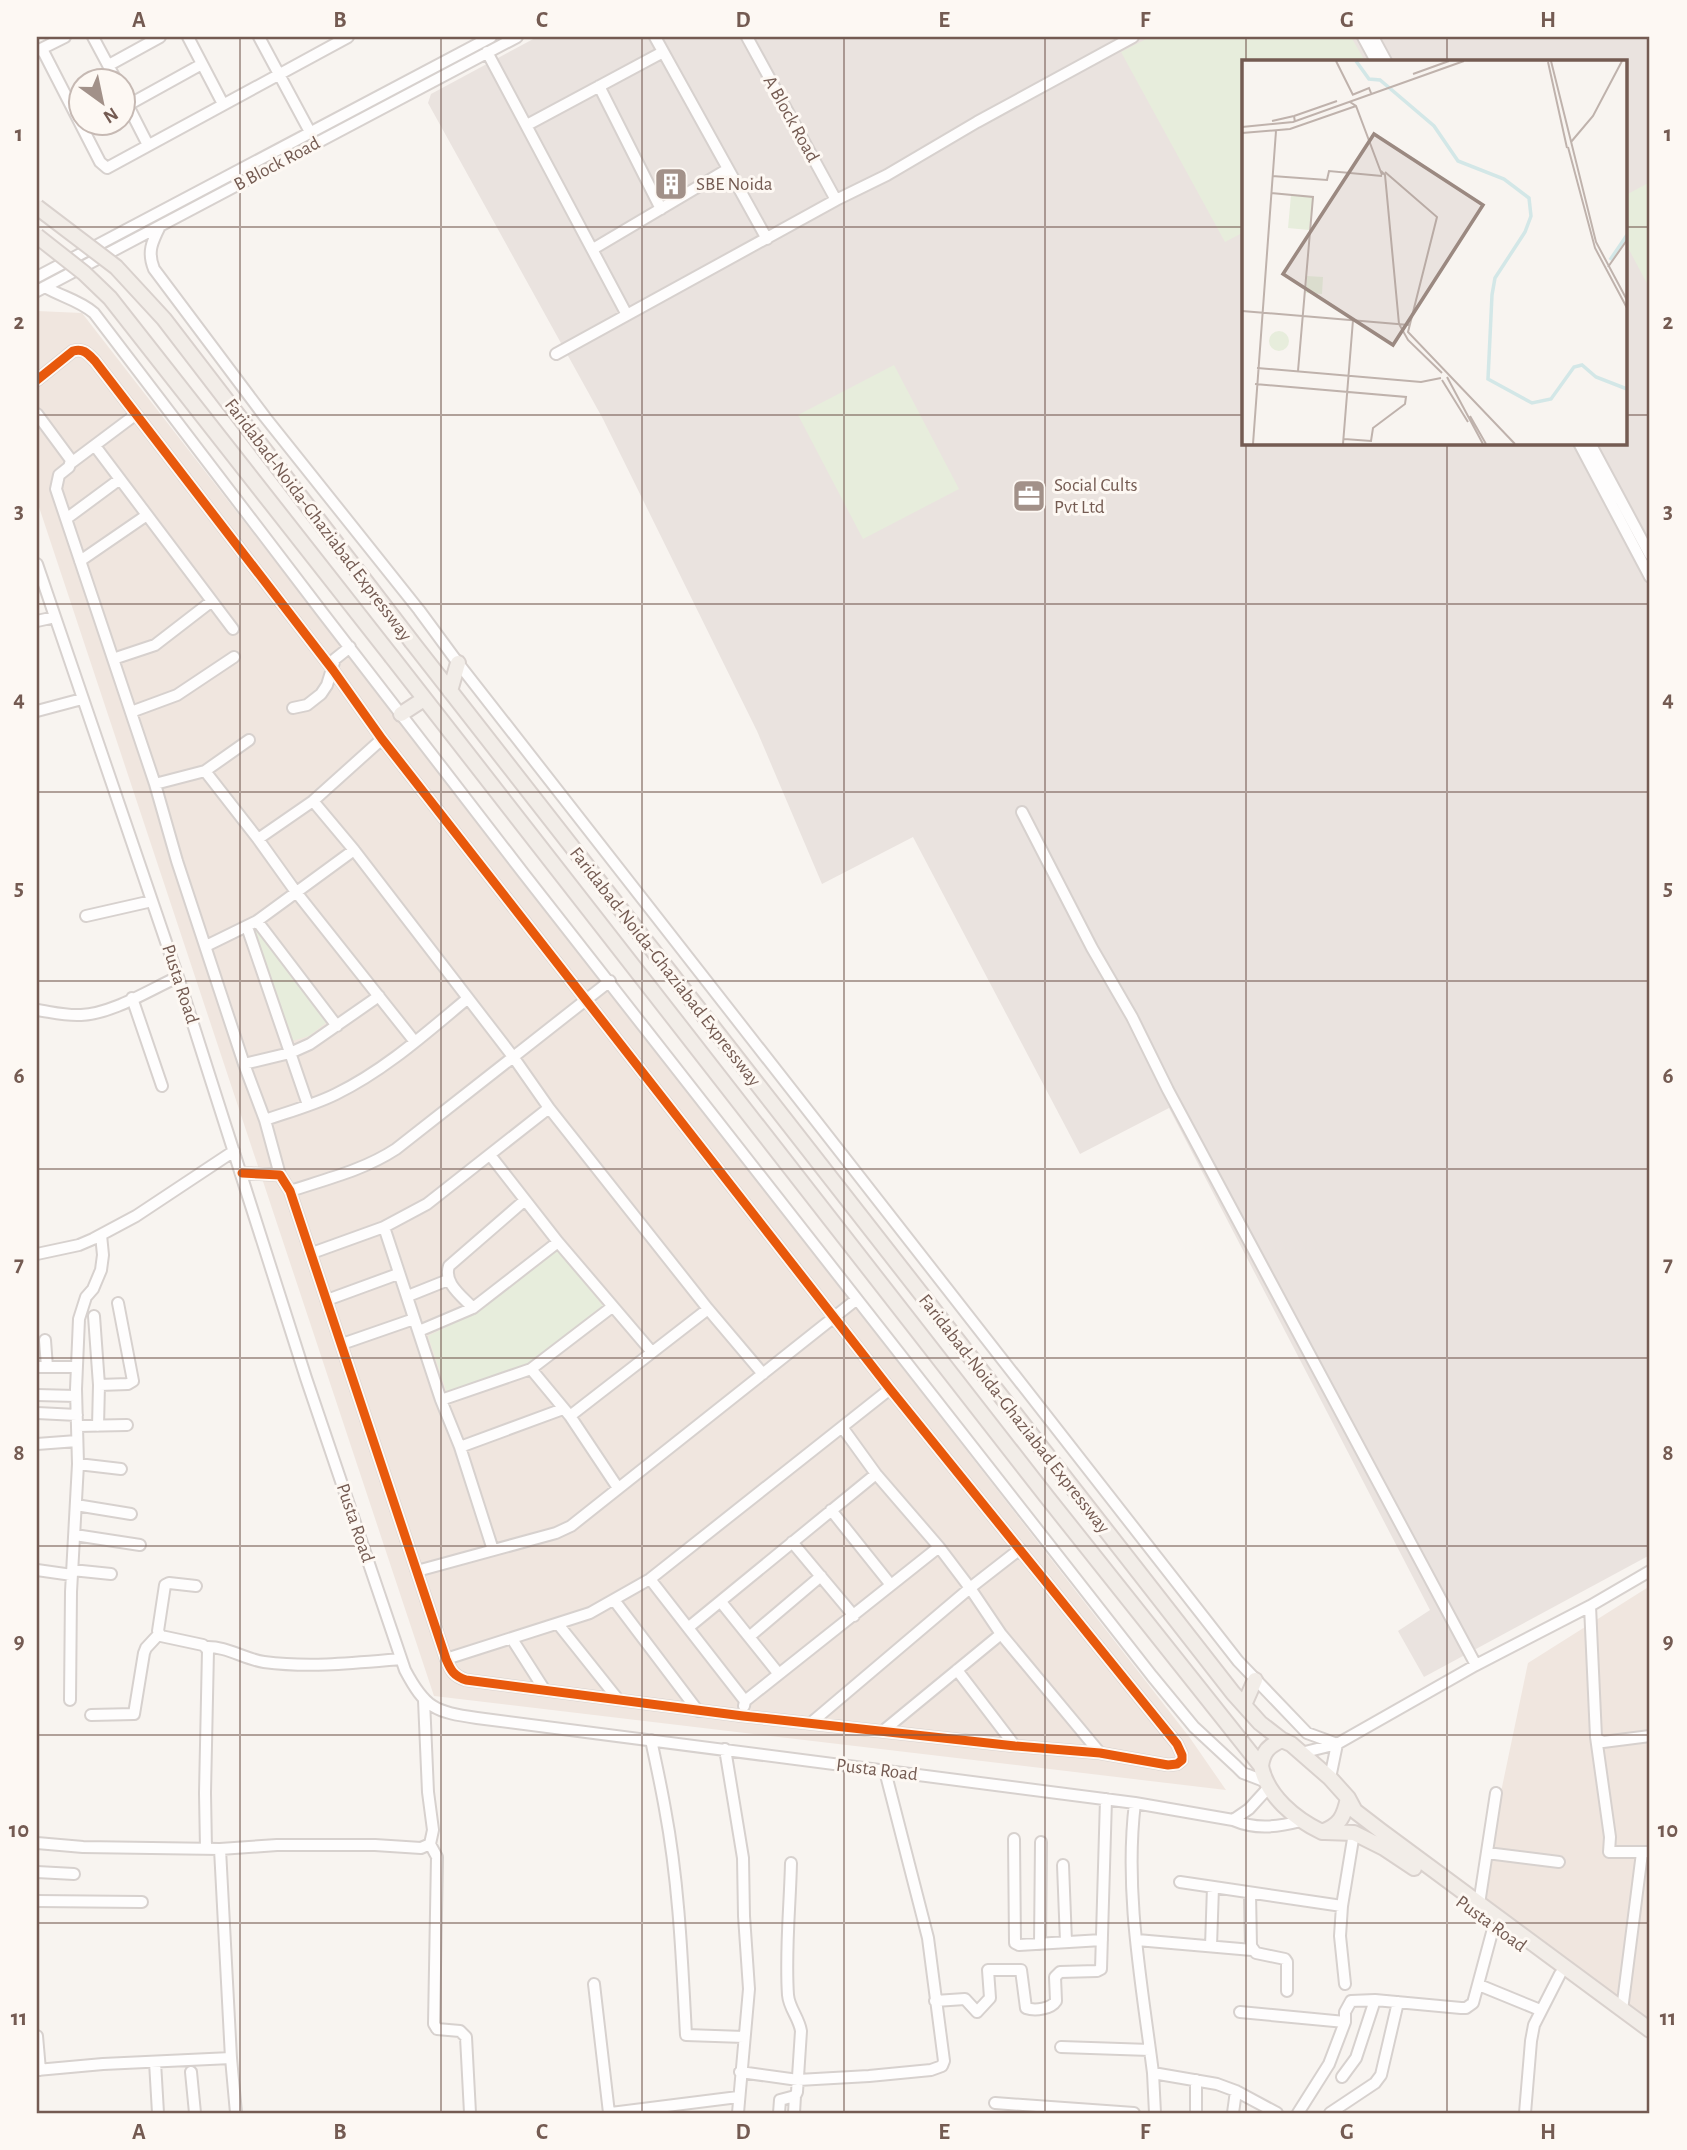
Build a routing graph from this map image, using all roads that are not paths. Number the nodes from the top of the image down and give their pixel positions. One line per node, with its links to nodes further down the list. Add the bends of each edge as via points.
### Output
1 (65, 37): 15 (street)
2 (93, 37): 21 (street)
3 (160, 37): 21 (street)
4 (188, 37): 20 (street)
5 (259, 37): 22 (street)
6 (348, 37): 14 (street)
7 (491, 37): 28 (street, B Block Road)
8 (517, 37): 16 (street, B Block Road)
9 (654, 37): 17 (street)
10 (747, 37): 31 (street, A Block Road)
11 (1133, 37): 31 (street)
12 (1363, 37): 18 (street)
13 (1373, 37): 19 (street)
14 (329, 41): 22 (street)
15 (39, 50): 29 (street, via 102,165 110,167)
16 (487, 51): 27 (street); 34 (street, B Block Road)
17 (663, 52): 23 (street); 30 (street)
18 (1375, 60)
19 (1385, 60)
20 (202, 64): 24 (street); 25 (street)
21 (109, 65)
22 (280, 74): 25 (street); 28 (street)
23 (599, 86): 27 (street); 33 (street)
24 (136, 101)
25 (223, 104): 29 (street)
26 (136, 121): 29 (street)
27 (527, 125): 37 (street)
28 (310, 132): 38 (street, B Block Road)
29 (148, 145)
30 (727, 169): 33 (street); 36 (street)
31 (836, 200): 36 (street)
32 (37, 207): 65 (main road, Faridabad-Noida-Ghaziabad Expressway, bridge, via 116,267 164,319)
33 (661, 209): 37 (street)
34 (160, 226): 39 (street, B Block Road); 63 (street, via 150,247 154,269)
35 (37, 236): 67 (main road, Faridabad-Noida-Ghaziabad Expressway, bridge, via 110,298)
36 (767, 239): 40 (street)
37 (593, 249): 40 (street)
38 (37, 276)
39 (41, 289): 60 (street, via 83,303 94,313)
40 (627, 315): 41 (street)
41 (556, 354)
42 (37, 380): 44 (street, via 80,349)
43 (37, 414): 48 (street)
44 (135, 415): 47 (street); 64 (street)
45 (1580, 444): 55 (street)
46 (1591, 444): 52 (street)
47 (95, 446): 48 (street); 49 (street)
48 (71, 463): 51 (street, via 56,483)
49 (120, 479): 50 (street); 51 (street)
50 (147, 515): 53 (street); 56 (street)
51 (66, 519): 53 (street)
52 (1650, 555)
53 (80, 561): 62 (street)
54 (37, 564): 57 (street, Pusta Road)
55 (1650, 577)
56 (212, 601): 59 (street); 62 (street, via 155,645)
57 (55, 617): 58 (street); 66 (street, Pusta Road)
58 (37, 621)
59 (233, 629)
60 (350, 648): 64 (street, via 335,659); 71 (street)
61 (234, 657): 70 (street, via 177,695)
62 (113, 659): 70 (street)
63 (458, 663): 65 (main road); 185 (street)
64 (332, 670): 68 (street, via 321,694 307,705); 72 (street)
65 (450, 691): 191 (main road, Faridabad-Noida-Ghaziabad Expressway)
66 (82, 699): 69 (street); 81 (street, Pusta Road)
67 (424, 699): 71 (main road); 207 (main road, Faridabad-Noida-Ghaziabad Expressway)
68 (293, 708)
69 (37, 711)
70 (131, 712): 75 (street)
71 (401, 715): 86 (street)
72 (382, 739): 76 (street); 90 (street)
73 (249, 740): 74 (street)
74 (205, 771): 75 (street); 78 (street)
75 (155, 784): 84 (street)
76 (313, 801): 78 (street); 79 (street)
77 (1022, 812): 182 (street)
78 (258, 839): 80 (street)
79 (354, 850): 80 (street); 89 (street)
80 (296, 892): 83 (street); 87 (street)
81 (152, 901): 82 (street); 85 (street, Pusta Road)
82 (86, 916)
83 (252, 924): 84 (street); 92 (street); 94 (street)
84 (206, 946): 96 (street)
85 (178, 977): 88 (street); 101 (street, Pusta Road)
86 (610, 981): 90 (street); 115 (street)
87 (379, 996): 92 (street); 93 (street)
88 (132, 998): 91 (street, via 107,1010 77,1016); 97 (street)
89 (467, 999): 93 (street); 95 (street)
90 (586, 999): 95 (street); 122 (street)
91 (37, 1010)
92 (337, 1026): 94 (street)
93 (415, 1042): 98 (street, via 350,1087)
94 (290, 1052): 96 (street); 98 (street)
95 (514, 1058): 99 (street); 105 (street, via 379,1161)
96 (244, 1064): 100 (street)
97 (162, 1086)
98 (308, 1105): 100 (street)
99 (549, 1108): 102 (street); 120 (street)
100 (265, 1121): 104 (street)
101 (234, 1151): 103 (street, Pusta Road); 108 (street)
102 (490, 1155): 106 (street); 107 (street, via 426,1204)
103 (242, 1173): 104 (street); 180 (street, Pusta Road)
104 (280, 1175): 105 (street)
105 (290, 1191): 110 (street)
106 (525, 1200): 109 (street); 113 (street, via 449,1266)
107 (384, 1227): 110 (street); 112 (street)
108 (101, 1235): 111 (street); 129 (street, via 101,1270 80,1311)
109 (558, 1242): 118 (street); 119 (street)
110 (312, 1253): 116 (street)
111 (37, 1254)
112 (398, 1274): 114 (street); 116 (street)
113 (448, 1280): 114 (street); 119 (street)
114 (408, 1296): 123 (street)
115 (857, 1299): 122 (street); 206 (street, via 1152,1676 1194,1727)
116 (327, 1300): 126 (street)
117 (118, 1303): 132 (street, via 133,1381)
118 (612, 1307): 127 (street); 130 (street)
119 (473, 1308): 124 (street)
120 (708, 1309): 127 (street); 131 (street)
121 (94, 1316): 132 (street)
122 (834, 1317): 131 (street); 133 (street)
123 (414, 1319): 124 (street); 126 (street)
124 (419, 1331): 136 (street)
125 (45, 1340): 128 (street)
126 (342, 1344): 160 (street)
127 (651, 1351): 137 (street)
128 (42, 1367): 129 (street)
129 (77, 1367): 135 (street)
130 (531, 1369): 136 (street); 137 (street)
131 (762, 1374): 149 (street)
132 (99, 1385): 141 (street)
133 (890, 1389): 142 (street); 157 (street)
134 (37, 1395): 135 (street)
135 (76, 1396): 139 (street)
136 (441, 1401): 145 (street)
137 (567, 1412): 145 (street); 149 (street)
138 (37, 1413): 139 (street)
139 (77, 1421): 141 (street); 143 (street)
140 (127, 1425): 141 (street)
141 (98, 1426)
142 (842, 1427): 148 (street); 165 (street)
143 (77, 1441): 144 (street); 146 (street)
144 (37, 1444)
145 (460, 1447): 158 (street)
146 (78, 1464): 147 (street); 150 (street)
147 (121, 1469)
148 (876, 1474): 151 (street); 156 (street)
149 (618, 1489): 158 (street, via 571,1526)
150 (76, 1505): 152 (street); 153 (street)
151 (831, 1510): 154 (street); 166 (street)
152 (131, 1514)
153 (75, 1535): 155 (street); 162 (street)
154 (792, 1542): 164 (street); 170 (street)
155 (140, 1545)
156 (939, 1547): 166 (street); 168 (street)
157 (1020, 1549): 168 (street); 204 (street, via 1177,1744 1182,1760 1168,1765)
158 (493, 1550): 160 (street)
159 (37, 1570): 162 (street)
160 (417, 1571): 181 (street)
161 (1650, 1571): 171 (street)
162 (72, 1573): 163 (street); 188 (street)
163 (111, 1574)
164 (821, 1576): 172 (street); 177 (street)
165 (650, 1579): 169 (street); 174 (street)
166 (891, 1585): 172 (street)
167 (196, 1586): 175 (street, via 165,1585)
168 (970, 1588): 176 (street); 195 (street)
169 (614, 1600): 173 (street); 192 (street)
170 (722, 1602): 174 (street); 177 (street)
171 (1590, 1606): 182 (street); 198 (street)
172 (853, 1616): 184 (street)
173 (558, 1624): 178 (street); 187 (street)
174 (689, 1628): 190 (street)
175 (159, 1634): 179 (street); 193 (street, via 144,1653 134,1714)
176 (1001, 1634): 183 (street); 204 (street)
177 (748, 1637): 184 (street)
178 (512, 1639): 181 (street); 186 (street)
179 (206, 1647): 180 (street, via 262,1662 313,1665); 224 (street)
180 (401, 1659): 189 (street, Pusta Road)
181 (446, 1659): 186 (street, via 452,1673 466,1680)
182 (1476, 1665): 201 (street)
183 (957, 1670): 196 (street); 202 (street)
184 (778, 1673): 190 (street)
185 (1255, 1679): 191 (main road); 201 (street, via 1307,1733)
186 (544, 1689): 187 (street)
187 (617, 1698): 192 (street)
188 (70, 1700)
189 (424, 1700): 199 (street, Pusta Road, via 446,1713); 223 (street, via 433,1830)
190 (745, 1701): 194 (street)
191 (1244, 1705): 200 (main road, Faridabad-Noida-Ghaziabad Expressway)
192 (698, 1711): 194 (street)
193 (91, 1715)
194 (743, 1716): 195 (street)
195 (811, 1722): 196 (street)
196 (883, 1731): 202 (street)
197 (1650, 1736): 198 (street, via 1603,1742)
198 (1596, 1737): 227 (street, via 1609,1853)
199 (651, 1740): 203 (street, Pusta Road); 261 (street, via 670,1840 686,2035)
200 (1282, 1741): 205 (main road, Faridabad-Noida-Ghaziabad Expressway); 207 (main road, via 1269,1745)
201 (1337, 1744): 205 (street); 209 (street)
202 (1015, 1746): 204 (street)
203 (725, 1749): 208 (street, Pusta Road); 261 (street, via 743,1858 749,1989)
204 (1100, 1753)
205 (1301, 1753): 209 (main road, Faridabad-Noida-Ghaziabad Expressway)
206 (1236, 1766): 207 (street); 210 (street)
207 (1261, 1766): 210 (main road, Faridabad-Noida-Ghaziabad Expressway)
208 (885, 1771): 213 (street, Pusta Road); 253 (street, via 928,1938)
209 (1331, 1778): 212 (main road, Faridabad-Noida-Ghaziabad Expressway)
210 (1266, 1784): 215 (street, via 1249,1809); 216 (main road)
211 (1496, 1793): 226 (street)
212 (1348, 1798): 217 (main road, Faridabad-Noida-Ghaziabad Expressway, via 1356,1811); 218 (main road, via 1335,1827)
213 (1105, 1799): 214 (street, Pusta Road); 241 (street)
214 (1135, 1803): 215 (street, Pusta Road); 242 (street, via 1130,1836)
215 (1233, 1820): 216 (street, Pusta Road, via 1247,1826 1278,1827)
216 (1301, 1821): 218 (main road)
217 (1381, 1831): 238 (main road, Pusta Road)
218 (1322, 1832): 219 (main road, Pusta Road)
219 (1354, 1833): 239 (street); 240 (main road, Pusta Road)
220 (1014, 1839): 244 (street, via 1014,1940 1019,1945)
221 (1041, 1842): 244 (street)
222 (37, 1843): 224 (street)
223 (430, 1844): 225 (street, via 421,1848 277,1845); 282 (street, via 436,1857 434,2024 441,2031 460,2031 466,2037)
224 (206, 1849): 225 (street)
225 (220, 1849): 265 (street)
226 (1487, 1853): 228 (street); 238 (street)
227 (1646, 1853): 256 (street)
228 (1559, 1862)
229 (792, 1863): 272 (street, via 788,1998 801,2031)
230 (1063, 1865): 243 (street)
231 (37, 1872): 232 (street)
232 (74, 1874)
233 (1180, 1882): 234 (street)
234 (1213, 1887): 235 (street); 245 (street)
235 (1250, 1893): 239 (street); 246 (street)
236 (37, 1901): 237 (street)
237 (142, 1902)
238 (1479, 1904): 240 (main road, Pusta Road)
239 (1342, 1906): 249 (street)
240 (1493, 1920): 247 (main road, Pusta Road); 250 (street); 256 (main road, Pusta Road)
241 (1102, 1940): 243 (street); 253 (street, via 1101,1969 1057,1974 1056,2001 1050,2007 1026,2008 1021,1970 988,1970 990,1998 977,2012 965,1998)
242 (1137, 1940): 245 (street); 264 (street)
243 (1066, 1942): 244 (street)
244 (1040, 1944)
245 (1211, 1946): 246 (street)
246 (1252, 1951): 251 (street, via 1285,1959)
247 (1560, 1973): 255 (street); 262 (main road, Pusta Road)
248 (594, 1984): 283 (street)
249 (1345, 1984)
250 (1479, 1985): 254 (street, via 1473,2003 1466,2008); 255 (street)
251 (1287, 1991)
252 (1376, 2000): 254 (street); 258 (street, via 1351,2001); 271 (street, via 1356,2059)
253 (935, 2001): 272 (street, via 942,2066)
254 (1398, 2002): 293 (street, via 1381,2075)
255 (1540, 2010): 294 (street, via 1531,2041)
256 (1622, 2010): 259 (main road, Pusta Road)
257 (1240, 2012): 258 (street)
258 (1345, 2022): 292 (street, via 1329,2064)
259 (1650, 2030)
260 (37, 2036): 267 (street)
261 (744, 2037): 269 (street)
262 (1650, 2040)
263 (1061, 2047): 264 (street)
264 (1150, 2050): 270 (street)
265 (230, 2058): 266 (street); 281 (street)
266 (155, 2062): 267 (street); 279 (street)
267 (39, 2070)
268 (191, 2072): 280 (street)
269 (740, 2072): 272 (street); 276 (street)
270 (1153, 2073): 273 (street); 288 (street)
271 (1342, 2077)
272 (798, 2080): 275 (street)
273 (1196, 2080): 274 (street); 289 (street)
274 (1236, 2091): 278 (street); 290 (street)
275 (794, 2096): 285 (street, via 780,2100); 286 (street)
276 (738, 2097): 283 (street); 284 (street)
277 (995, 2103): 287 (street)
278 (1259, 2108): 291 (street)
279 (158, 2113)
280 (195, 2113)
281 (236, 2113)
282 (470, 2113)
283 (610, 2113)
284 (738, 2113)
285 (779, 2113)
286 (794, 2113)
287 (1134, 2113)
288 (1154, 2113)
289 (1196, 2113)
290 (1233, 2113)
291 (1278, 2113)
292 (1298, 2113)
293 (1331, 2113)
294 (1525, 2113)

